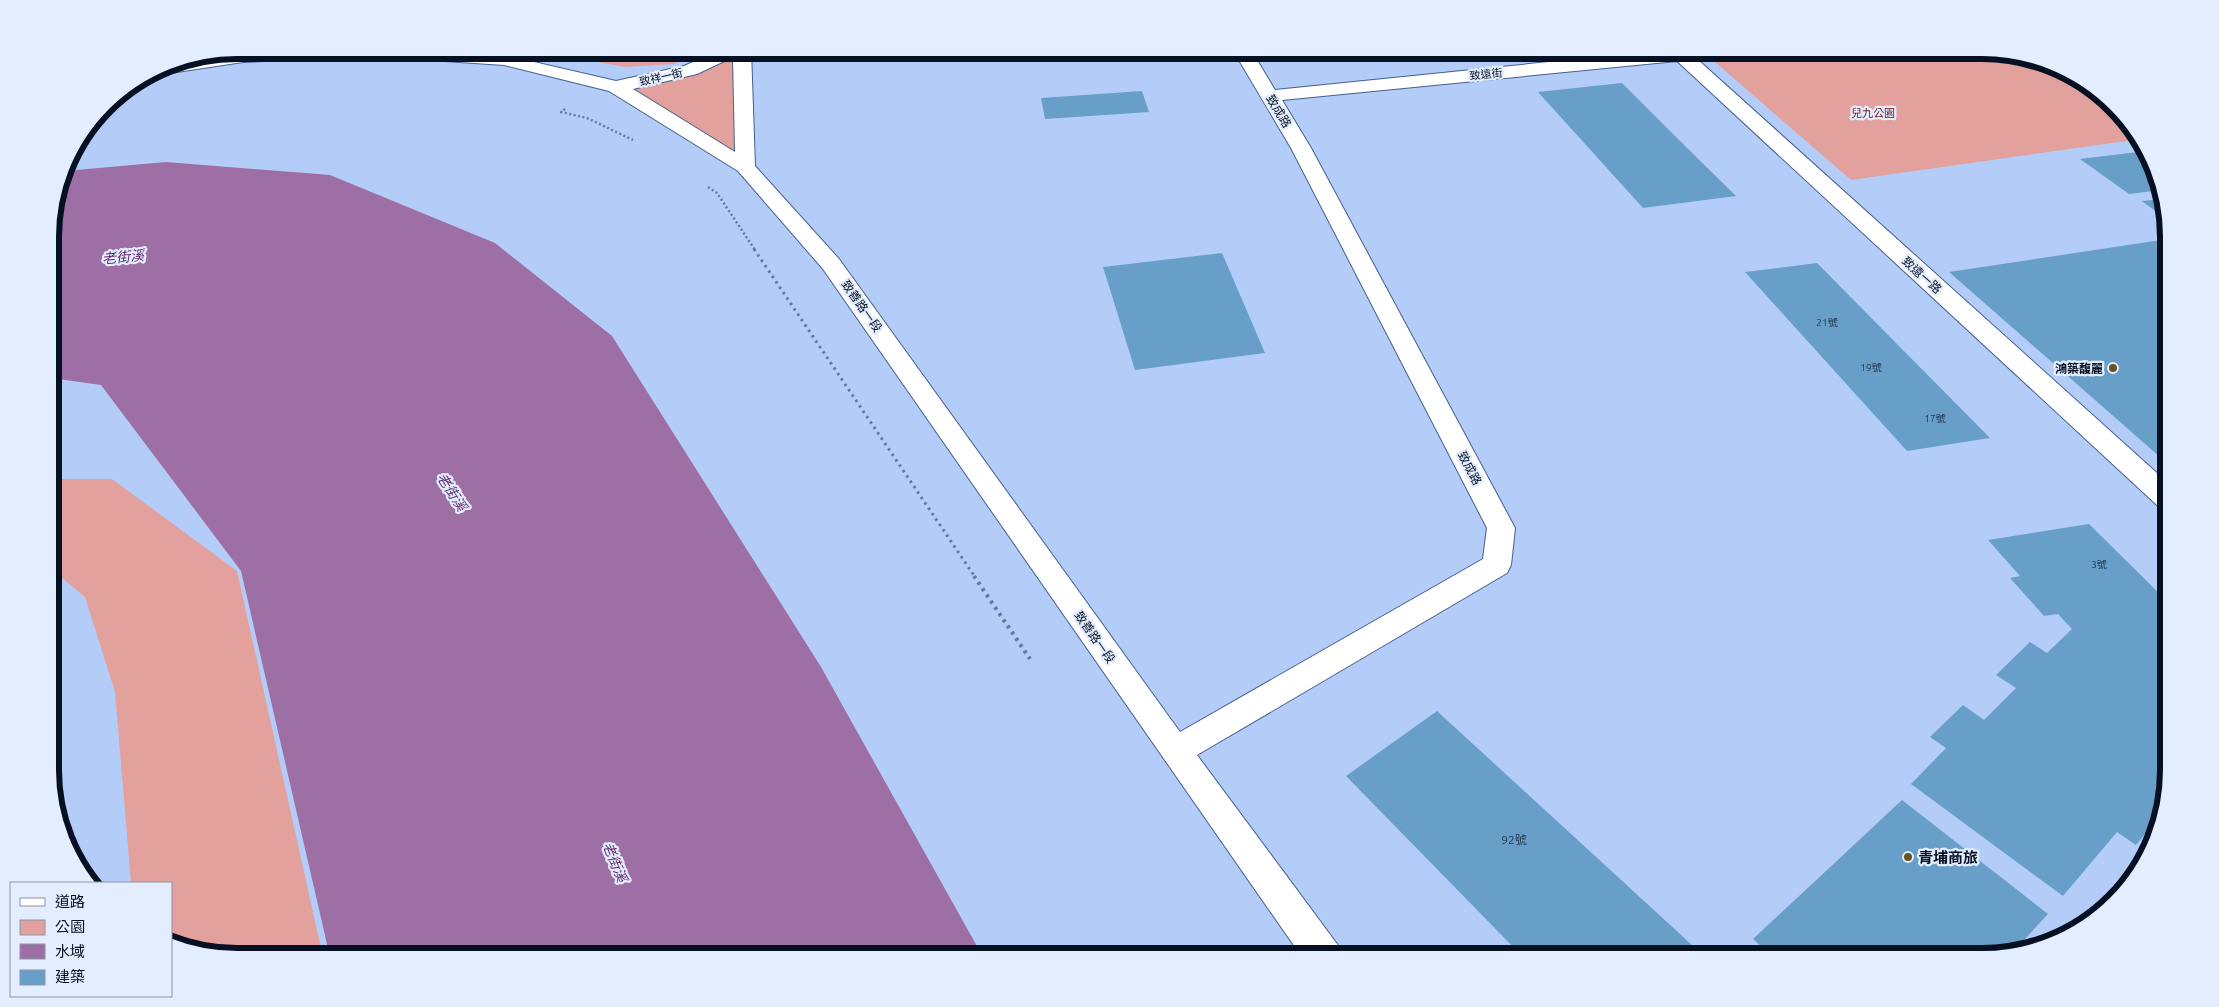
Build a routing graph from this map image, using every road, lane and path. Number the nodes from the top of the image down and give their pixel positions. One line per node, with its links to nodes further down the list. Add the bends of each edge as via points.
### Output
1 (230, 59): 8 (street, 致善路一段)
2 (489, 59): 9 (street, 致善路一段)
3 (719, 59): 9 (street, 致祥一街, via 679,74)
4 (742, 59): 13 (street)
5 (1247, 59): 10 (street, 致成路)
6 (1614, 59): 10 (street, 致遠街)
7 (1687, 59): 15 (street, 致遠一路)
8 (192, 65)
9 (616, 86): 13 (street, 致善路一段)
10 (1269, 96): 17 (street, 致成路, via 1301,148 1501,528 1497,565)
11 (561, 103): 12 (path, via 570,106 560,112 587,118)
12 (637, 142)
13 (745, 167): 17 (street, 致善路一段, via 832,264)
14 (702, 182): 16 (path, via 717,194)
15 (2160, 492)
16 (1030, 659)
17 (1176, 751): 18 (street, 致善路一段)
18 (1318, 948)

